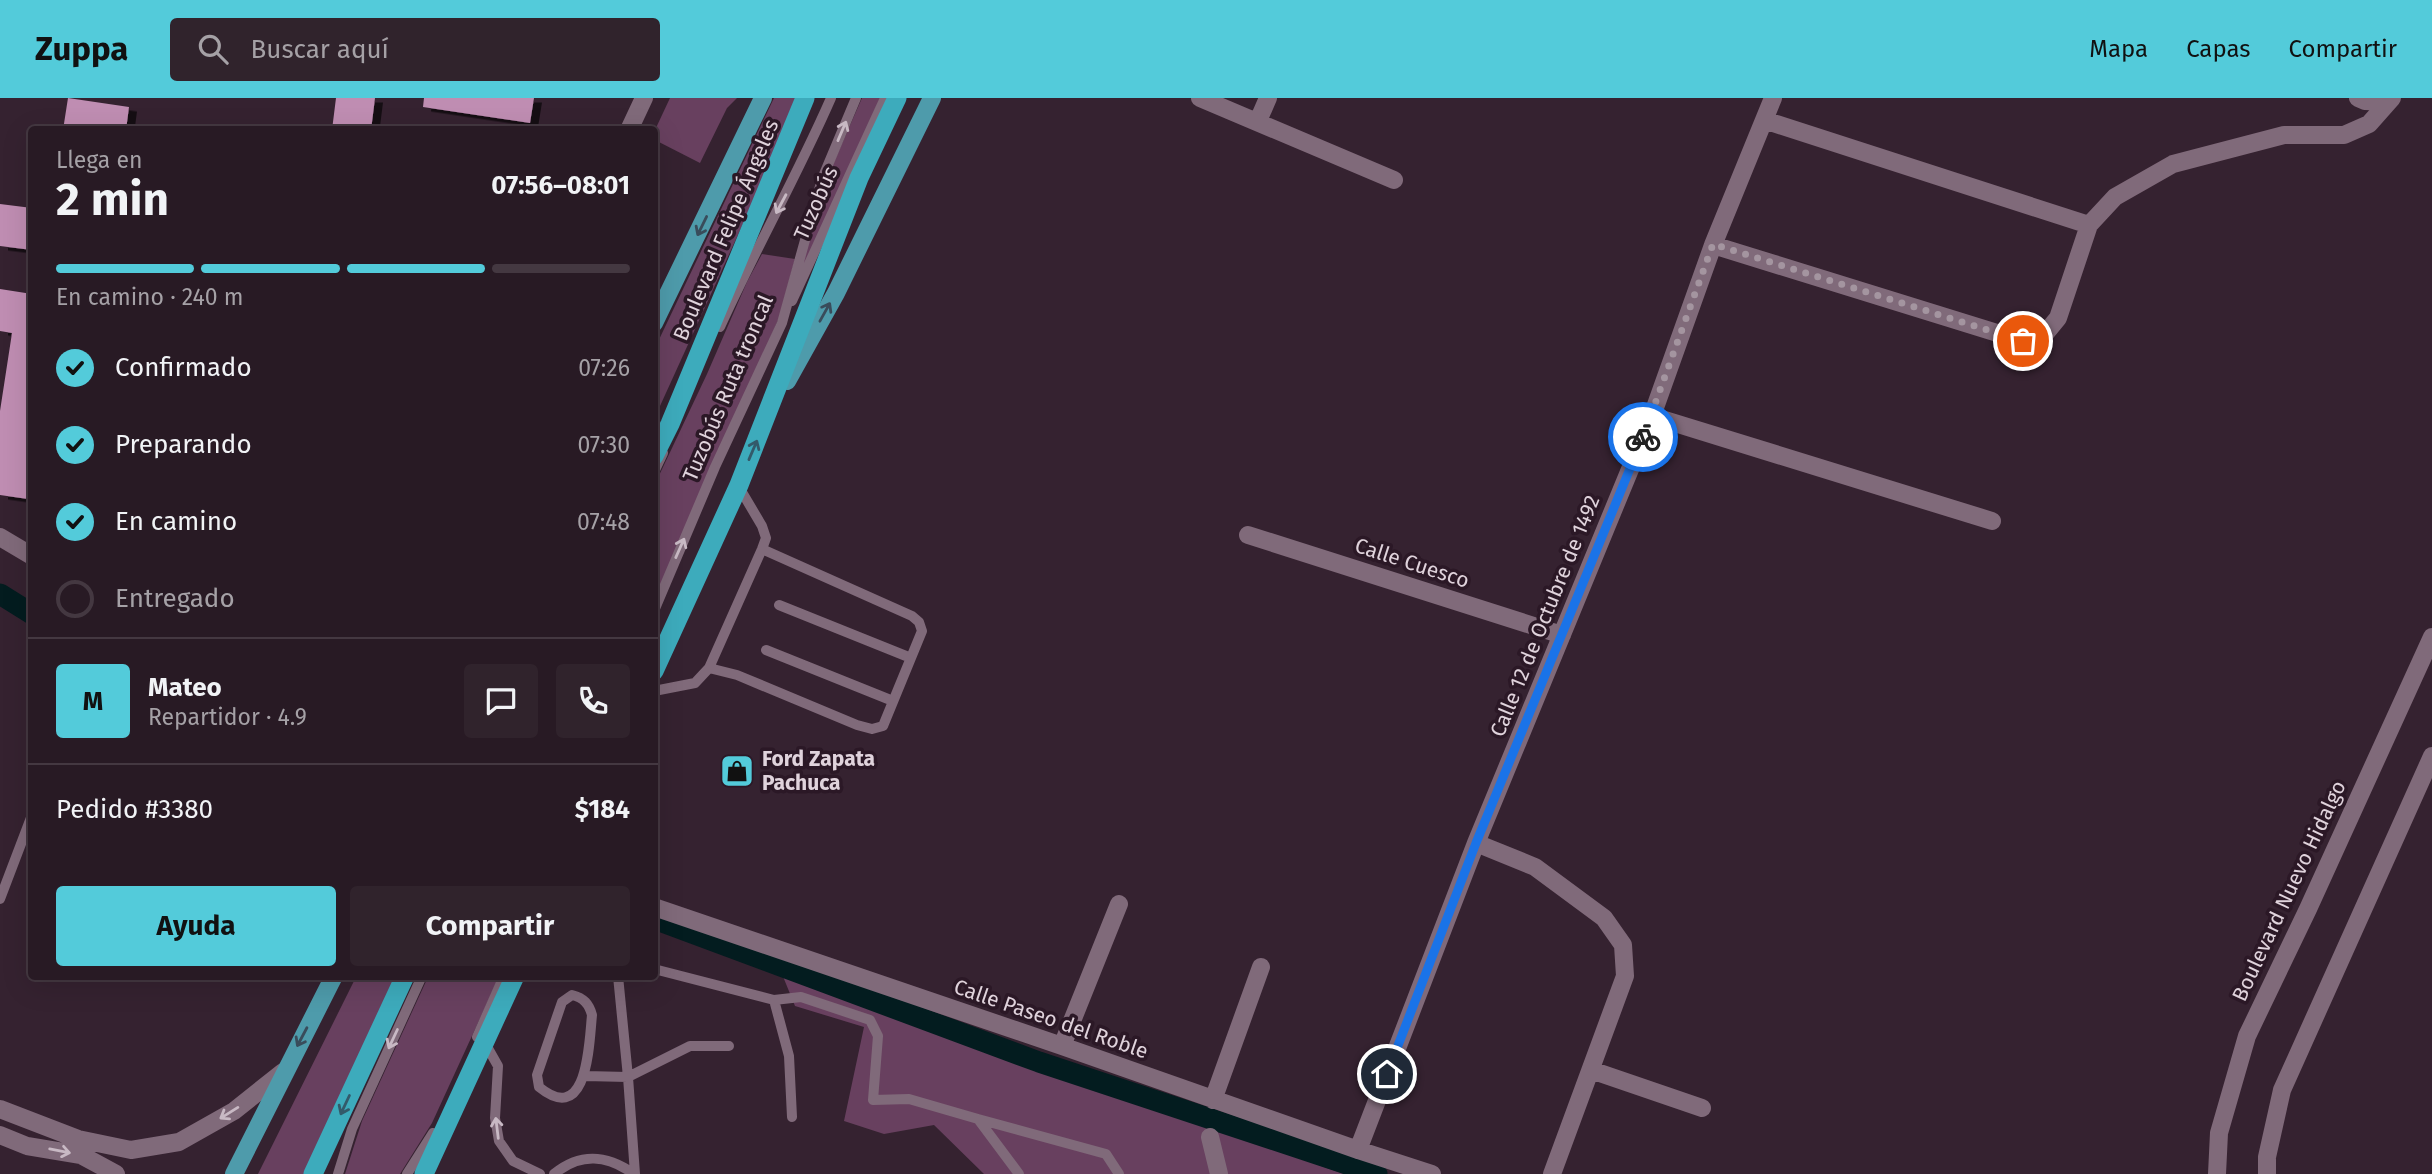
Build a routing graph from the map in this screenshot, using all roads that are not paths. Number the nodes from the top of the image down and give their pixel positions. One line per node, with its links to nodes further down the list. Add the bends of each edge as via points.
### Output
1 (644, 98): 16 (street)
2 (763, 98): 20 (main road, Boulevard Felipe Ángeles, one-way to 20)
3 (805, 98): 24 (highway, Boulevard Felipe Ángeles)
4 (831, 98): 27 (lane, Tuzobús Ruta troncal, one-way to 27, via 748,265)
5 (856, 98): 21 (lane, Tuzobús Ruta troncal, one-way to 5, via 822,179)
6 (885, 98): 21 (lane, Tuzobús)
7 (897, 98): 22 (highway, via 859,178)
8 (932, 98): 22 (main road, one-way to 8, via 836,293)
9 (1200, 98): 15 (street)
10 (1268, 98): 15 (street)
11 (1773, 98): 14 (street, Calle 12 de Octubre de 1492)
12 (2358, 98): 13 (street)
13 (2390, 100): 18 (street, via 2370,124 2344,135 2284,135 2173,164 2115,197)
14 (1764, 120): 18 (street); 19 (street, Calle 12 de Octubre de 1492)
15 (1258, 121): 17 (street)
16 (631, 126)
17 (1394, 180)
18 (2089, 225): 19 (street, via 2059,318 2044,335 2023,341)
19 (1713, 244): 23 (street, Calle 12 de Octubre de 1492)
20 (658, 315)
21 (782, 323): 34 (lane, Tuzobús Ruta troncal, one-way to 21)
22 (768, 414): 28 (highway, one-way to 22)
23 (1652, 415): 29 (street); 36 (street, Calle 12 de Octubre de 1492)
24 (670, 425): 25 (highway); 26 (highway, Boulevard Felipe Ángeles)
25 (658, 442)
26 (658, 448)
27 (658, 463)
28 (738, 485): 32 (lane, via 762,526 766,538); 40 (highway)
29 (1992, 521)
30 (1248, 535): 36 (street, Calle Cuesco)
31 (0, 537): 33 (street)
32 (762, 549): 39 (lane, via 912,616 922,631); 41 (lane)
33 (28, 554)
34 (658, 602)
35 (779, 605): 39 (lane)
36 (1562, 635): 46 (street, Calle 12 de Octubre de 1492)
37 (2432, 636): 92 (street, Boulevard Nuevo Hidalgo, via 2247,1036 2219,1133)
38 (766, 650): 43 (lane)
39 (911, 658): 43 (lane)
40 (658, 662)
41 (709, 668): 42 (lane, via 695,683); 43 (lane, via 872,729 883,726)
42 (658, 690)
43 (893, 701)
44 (2432, 756): 93 (street, via 2282,1090)
45 (28, 826): 47 (lane)
46 (1476, 843): 62 (street, via 1535,867 1604,918 1623,944 1625,976); 75 (street, Calle 12 de Octubre de 1492)
47 (0, 899)
48 (1119, 904): 61 (street)
49 (658, 908): 61 (street, Calle Paseo del Roble)
50 (1261, 967): 66 (street)
51 (658, 971): 58 (lane)
52 (332, 980): 63 (main road, one-way to 63)
53 (403, 980): 78 (highway, one-way to 78)
54 (420, 980): 71 (lane, one-way to 71)
55 (502, 980): 74 (lane)
56 (513, 980): 59 (highway)
57 (618, 980): 65 (lane)
58 (774, 1000): 69 (lane, via 789,1056); 70 (lane, via 801,997 870,1020 878,1036 873,1100 909,1098)
59 (484, 1041): 83 (highway); 84 (lane, one-way to 59, via 513,1161 499,1140 495,1118 498,1066)
60 (729, 1046): 65 (lane, via 690,1046)
61 (1062, 1046): 66 (street, Calle Paseo del Roble)
62 (1591, 1070): 67 (street); 91 (street)
63 (283, 1072): 68 (street, one-way to 68, via 234,1111 179,1142 131,1150 78,1139); 77 (main road)
64 (585, 1076): 64 (lane, via 592,1015 582,998 572,995 562,1002 537,1075 539,1087 549,1095 566,1097); 65 (lane)
65 (628, 1077): 86 (lane)
66 (1213, 1100): 75 (street, Calle Paseo del Roble)
67 (1702, 1108)
68 (0, 1109)
69 (792, 1117)
70 (978, 1119): 87 (lane); 88 (lane, via 1106,1154)
71 (352, 1129): 79 (lane); 80 (lane)
72 (0, 1135): 76 (street, one-way to 76, via 27,1146 81,1155)
73 (1210, 1137): 89 (street)
74 (430, 1139): 81 (lane); 82 (lane)
75 (1358, 1150): 90 (street, Calle Paseo del Roble)
76 (117, 1174)
77 (234, 1174)
78 (313, 1174)
79 (331, 1174)
80 (338, 1174)
81 (407, 1174)
82 (415, 1174)
83 (424, 1174)
84 (540, 1174)
85 (554, 1174): 86 (lane, via 582,1159 601,1158)
86 (634, 1174)
87 (1019, 1174)
88 (1119, 1174)
89 (1219, 1174)
90 (1432, 1174)
91 (1552, 1174)
92 (2217, 1174)
93 (2267, 1174)

